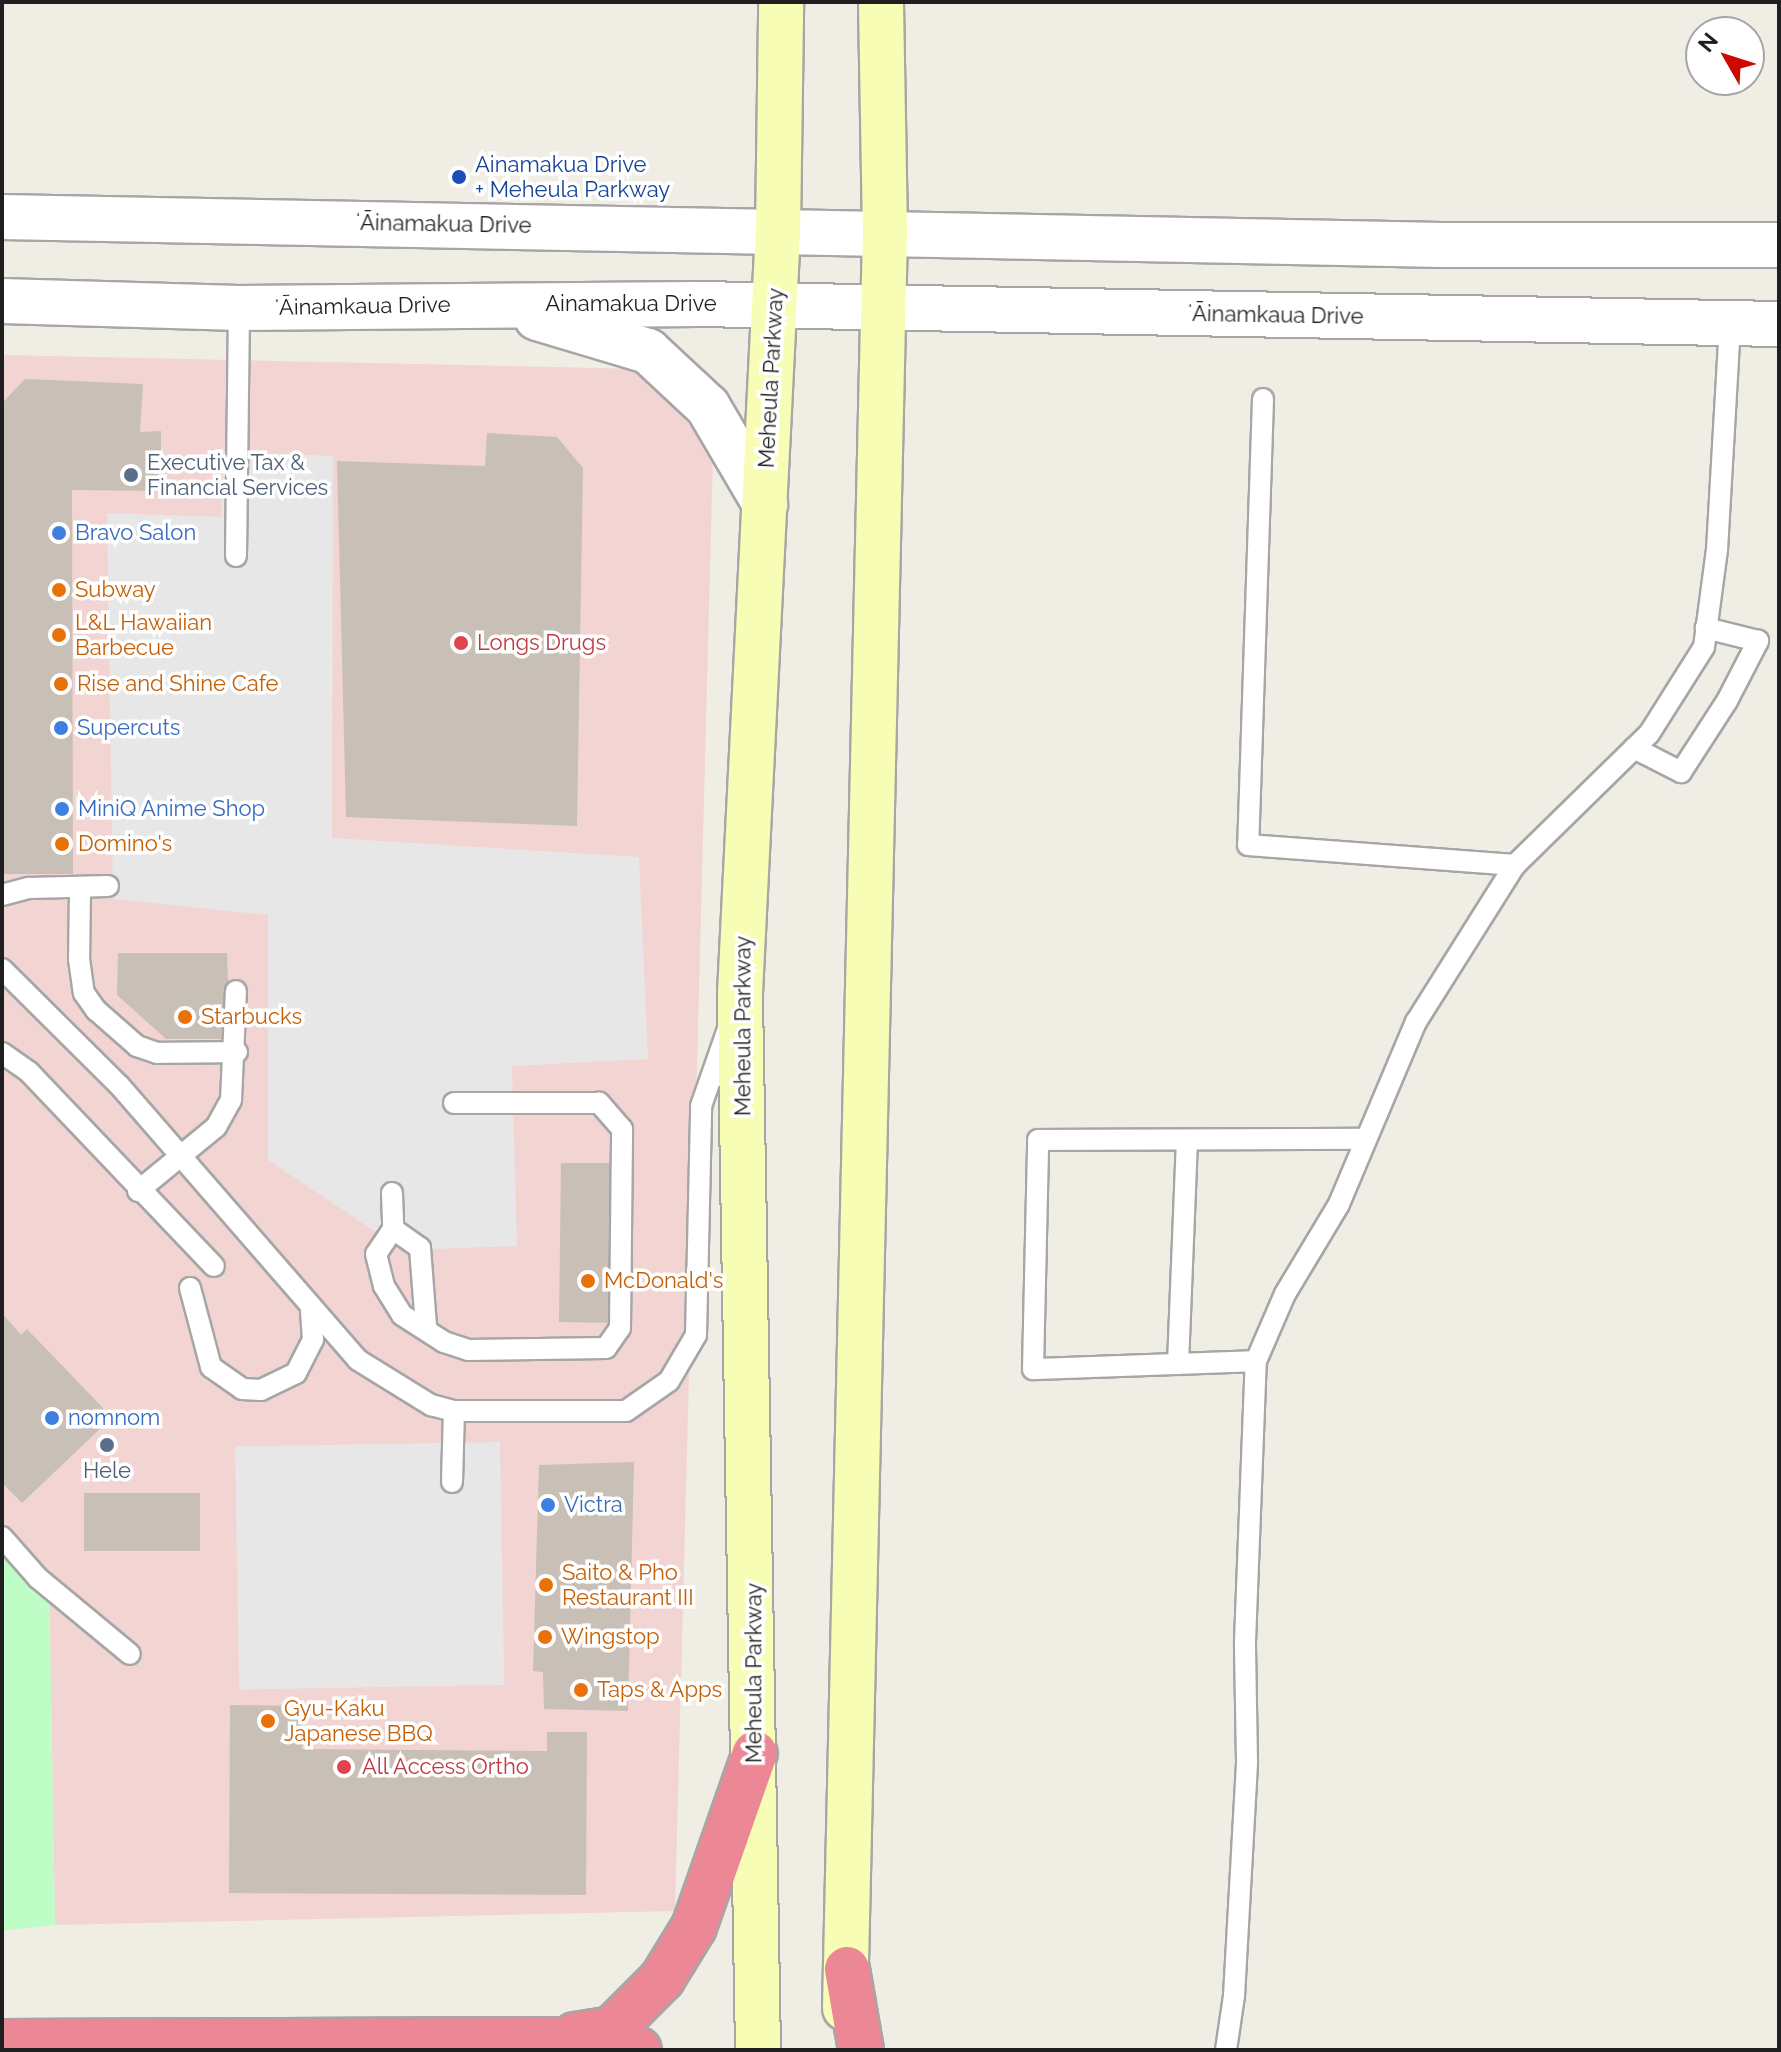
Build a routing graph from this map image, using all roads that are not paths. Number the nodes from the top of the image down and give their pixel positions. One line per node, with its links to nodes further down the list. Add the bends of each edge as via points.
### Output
1 (781, 2): 4 (main road, Meheula Parkway)
2 (881, 2): 5 (main road)
3 (2, 217): 4 (street, ʻĀinamakua Drive)
4 (778, 231): 5 (street, ʻĀinamakua Drive); 9 (main road, Meheula Parkway)
5 (885, 233): 6 (street, via 1427,245); 10 (main road)
6 (1779, 245)
7 (2, 301): 11 (street)
8 (488, 304): 9 (street, Ainamakua Drive); 11 (street, ʻĀinamkaua Drive); 15 (street, via 648,351 708,407)
9 (774, 306): 10 (street, ʻĀinamkaua Drive); 15 (main road, Meheula Parkway)
10 (884, 307): 12 (street, ʻĀinamkaua Drive); 46 (main road)
11 (239, 308): 16 (lane)
12 (1730, 324): 13 (street, ʻĀinamkaua Drive); 17 (lane, via 1717,550)
13 (1779, 324)
14 (1263, 399): 19 (lane, via 1248,845)
15 (765, 504): 25 (main road, Meheula Parkway)
16 (236, 556)
17 (1706, 628): 18 (lane, via 1704,647 1649,734); 18 (lane, via 1758,641 1727,701 1681,772)
18 (1634, 748): 19 (lane)
19 (1515, 865): 29 (lane, via 1416,1022)
20 (108, 886): 21 (lane)
21 (80, 891): 22 (lane, via 29,888); 26 (lane, via 79,959 84,993 96,1010 147,1050)
22 (2, 895)
23 (2, 969): 31 (lane, via 119,1085)
24 (236, 991): 26 (lane)
25 (740, 993): 41 (lane, via 701,1106 696,1335 669,1381 626,1411); 45 (main road, Meheula Parkway)
26 (237, 1052): 31 (lane, via 231,1100 216,1127)
27 (2, 1053): 32 (lane, via 29,1072)
28 (454, 1103): 38 (lane, via 599,1103 622,1129 620,1328 606,1348 468,1350 444,1342)
29 (1365, 1139): 30 (lane); 39 (lane, via 1339,1204 1285,1294)
30 (1187, 1140): 40 (lane); 40 (lane, via 1038,1140 1033,1369)
31 (182, 1157): 32 (lane); 37 (lane)
32 (138, 1191): 35 (lane)
33 (392, 1193): 34 (lane)
34 (393, 1229): 38 (lane, via 420,1248); 38 (lane, via 376,1254 384,1286 402,1315)
35 (214, 1266)
36 (190, 1288): 37 (lane, via 211,1367 242,1389 271,1387 296,1373 313,1340)
37 (311, 1311): 41 (lane, via 358,1360 431,1405)
38 (426, 1326)
39 (1256, 1361): 40 (lane); 53 (lane, via 1245,1642 1247,1762 1234,1996)
40 (1178, 1364)
41 (454, 1411): 42 (lane)
42 (452, 1482)
43 (2, 1537): 44 (lane, via 38,1578)
44 (130, 1654)
45 (755, 1753): 47 (highway, via 694,1927 662,1979 612,2029); 50 (main road, Meheula Parkway)
46 (847, 1969): 51 (main road); 52 (highway)
47 (549, 2040): 48 (highway); 49 (highway, via 611,2042)
48 (2, 2042)
49 (639, 2050)
50 (758, 2050)
51 (842, 2050)
52 (861, 2050)
53 (1226, 2050)

